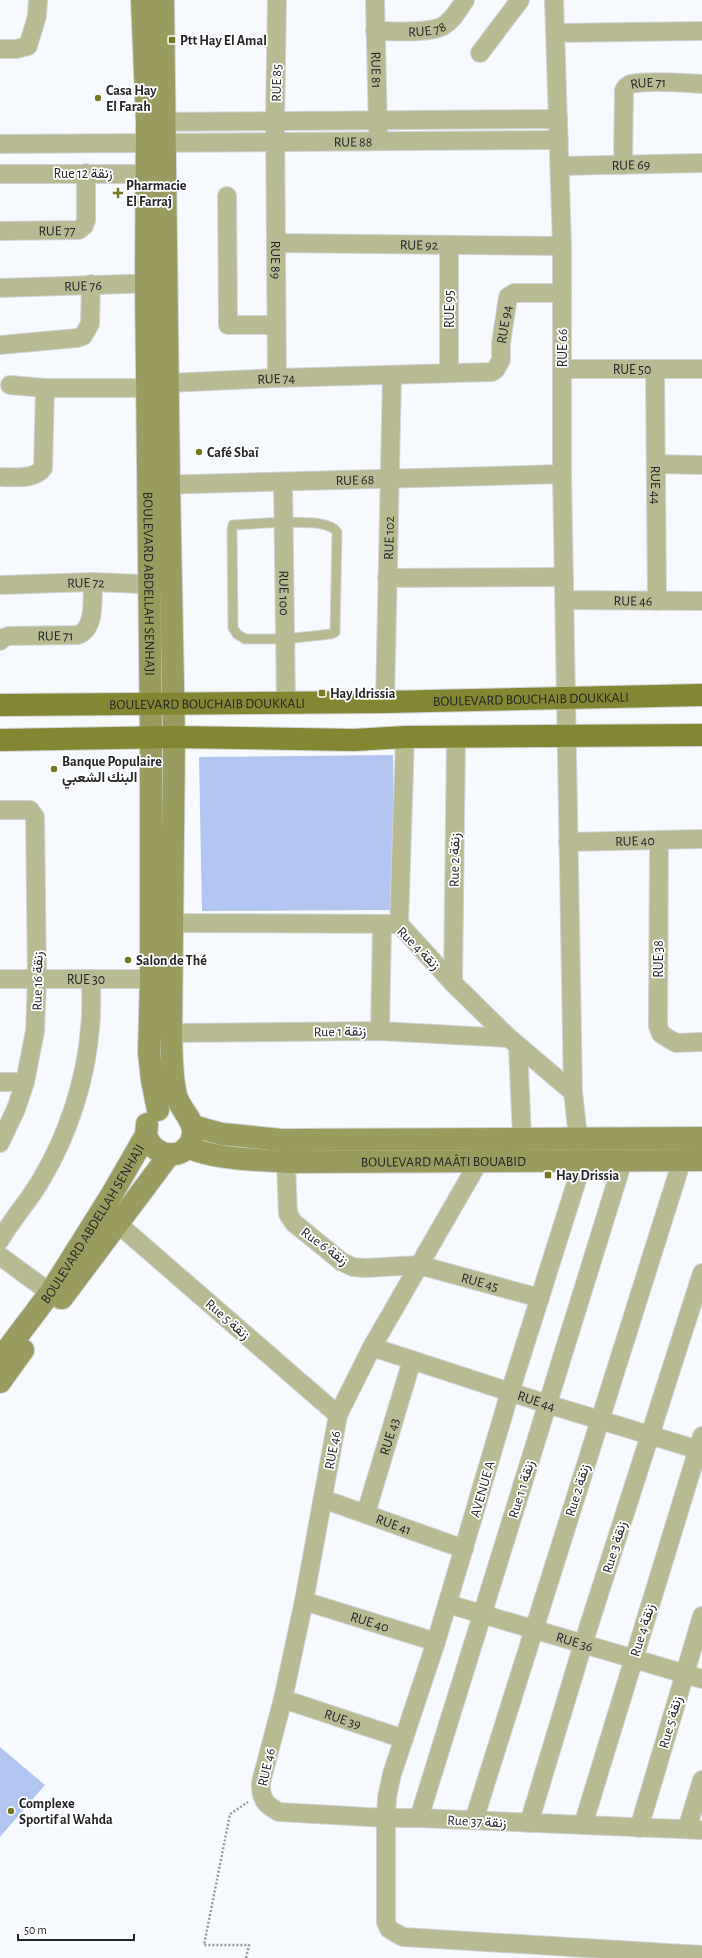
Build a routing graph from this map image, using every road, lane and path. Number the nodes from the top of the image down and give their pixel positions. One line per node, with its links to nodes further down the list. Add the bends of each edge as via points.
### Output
1 (38, 0): 12 (street, via 37,16 28,46)
2 (142, 0): 18 (street, BOULEVARD ABDELLAH SENHAJI)
3 (163, 0): 18 (street, BOULEVARD ABDELLAH SENHAJI)
4 (277, 0): 16 (street, RUE 85)
5 (375, 0): 9 (street, RUE 81)
6 (465, 0): 9 (street, RUE 78, via 442,27)
7 (520, 0): 13 (street)
8 (554, 0): 11 (street, RUE 66)
9 (375, 31): 17 (street, RUE 81)
10 (702, 31): 11 (street)
11 (555, 33): 15 (street, RUE 66)
12 (0, 49)
13 (480, 52)
14 (702, 84): 24 (street, RUE 71, via 647,83 626,86)
15 (558, 119): 17 (street, RUE 88); 20 (street, RUE 66)
16 (275, 120): 17 (street, RUE 88); 18 (street, RUE 88); 21 (street, RUE 85)
17 (378, 120): 19 (street, RUE 81)
18 (156, 132): 21 (street, RUE 88); 22 (street); 28 (street, BOULEVARD ABDELLAH SENHAJI)
19 (378, 140): 20 (street, RUE 88); 21 (street, RUE 88)
20 (559, 140): 25 (street, RUE 66)
21 (276, 142): 31 (street, RUE 89)
22 (0, 144)
23 (702, 164): 24 (street, RUE 69)
24 (623, 165): 25 (street, RUE 69)
25 (560, 166): 33 (street, RUE 66)
26 (86, 173): 27 (street, Rue 12 زنقة); 28 (street, Rue 12 زنقة); 30 (street, RUE 77, via 86,220 79,230)
27 (0, 174)
28 (156, 174): 34 (street, BOULEVARD ABDELLAH SENHAJI)
29 (227, 196): 38 (street, via 228,325)
30 (0, 231)
31 (276, 243): 32 (street, RUE 92); 38 (street, RUE 89)
32 (449, 245): 33 (street, RUE 92); 44 (street, RUE 95)
33 (562, 246): 37 (street, RUE 66)
34 (156, 283): 35 (street, RUE 76); 48 (street, BOULEVARD ABDELLAH SENHAJI)
35 (90, 284): 36 (street, RUE 76); 39 (street, via 90,324 83,336)
36 (0, 288)
37 (562, 293): 40 (street, RUE 94, via 514,293 508,297); 41 (street, RUE 66)
38 (276, 325): 46 (street, RUE 89)
39 (0, 346)
40 (501, 360): 44 (street, RUE 74, via 492,372)
41 (562, 369): 42 (street, RUE 50); 52 (street, RUE 66)
42 (655, 369): 43 (street, RUE 50); 50 (street, RUE 44)
43 (702, 369)
44 (449, 373): 45 (street, RUE 74)
45 (392, 375): 46 (street, RUE 74); 54 (street, RUE 102)
46 (277, 378): 48 (street, RUE 74)
47 (10, 385): 49 (street, RUE 74)
48 (158, 386): 49 (street, RUE 74); 56 (street, BOULEVARD ABDELLAH SENHAJI)
49 (45, 388): 53 (street, via 40,472 33,476)
50 (656, 464): 51 (street); 65 (street, RUE 44)
51 (702, 465)
52 (562, 474): 54 (street, RUE 68); 58 (street, RUE 66)
53 (0, 477)
54 (389, 479): 55 (street, RUE 68); 59 (street, RUE 102)
55 (283, 483): 56 (street, RUE 68); 57 (street, RUE 100)
56 (158, 485): 62 (street, BOULEVARD ABDELLAH SENHAJI); 63 (street, BOULEVARD ABDELLAH SENHAJI)
57 (283, 522): 67 (street, RUE 100); 67 (lane, via 326,524 334,527 337,532 335,632); 67 (lane, via 233,525 232,628 245,639)
58 (564, 577): 59 (street); 64 (street, RUE 66)
59 (387, 578): 72 (street, RUE 102)
60 (94, 582): 61 (street, RUE 72); 62 (street, RUE 72); 68 (street, RUE 71, via 89,625 84,633 9,636)
61 (0, 584)
62 (148, 584): 63 (street, RUE 72); 74 (street, BOULEVARD ABDELLAH SENHAJI)
63 (171, 586): 76 (street, BOULEVARD ABDELLAH SENHAJI)
64 (565, 600): 65 (street, RUE 46); 70 (street, RUE 66)
65 (657, 601): 66 (street, RUE 46)
66 (702, 601)
67 (285, 639): 73 (street, RUE 100)
68 (0, 641)
69 (702, 695): 70 (main road, BOULEVARD BOUCHAIB DOUKKALI)
70 (567, 697): 72 (main road, BOULEVARD BOUCHAIB DOUKKALI); 81 (street, RUE 66)
71 (0, 701): 75 (street)
72 (385, 702): 73 (main road, BOULEVARD BOUCHAIB DOUKKALI)
73 (286, 703): 76 (main road, BOULEVARD BOUCHAIB DOUKKALI)
74 (151, 704): 75 (main road, BOULEVARD BOUCHAIB DOUKKALI); 76 (main road, BOULEVARD BOUCHAIB DOUKKALI); 82 (street, BOULEVARD ABDELLAH SENHAJI)
75 (0, 705)
76 (174, 705): 78 (street, BOULEVARD ABDELLAH SENHAJI)
77 (702, 735): 81 (main road)
78 (174, 737): 79 (main road, via 354,740); 82 (main road); 88 (street, BOULEVARD ABDELLAH SENHAJI)
79 (406, 737): 80 (main road); 89 (street)
80 (456, 737): 81 (main road); 94 (street, Rue 2 زنقة)
81 (568, 737): 87 (street, RUE 66)
82 (151, 738): 83 (main road); 93 (street, BOULEVARD ABDELLAH SENHAJI)
83 (0, 740)
84 (0, 810): 91 (street, Rue 16 زنقة, via 28,810 36,818)
85 (702, 839): 86 (street, RUE 40)
86 (658, 840): 87 (street, RUE 40); 98 (street, RUE 38, via 658,1026 661,1034 676,1043)
87 (568, 842): 101 (street, RUE 66)
88 (172, 923): 89 (street, Rue 4 زنقة); 93 (street, BOULEVARD ABDELLAH SENHAJI)
89 (390, 925): 94 (street, Rue 4 زنقة); 95 (street)
90 (0, 979): 91 (street, RUE 30)
91 (37, 979): 92 (street, RUE 30); 100 (street, Rue 16 زنقة, via 35,1031)
92 (91, 979): 93 (street, RUE 30); 117 (street, via 86,1061 70,1118 42,1179)
93 (162, 979): 96 (street, BOULEVARD ABDELLAH SENHAJI); 102 (street, BOULEVARD ABDELLAH SENHAJI, via 150,1052)
94 (453, 983): 97 (street, Rue 4 زنقة)
95 (380, 1031): 96 (street, Rue 1 زنقة); 97 (street, Rue 1 زنقة)
96 (171, 1034): 103 (street, BOULEVARD ABDELLAH SENHAJI, via 176,1095)
97 (514, 1042): 101 (street, Rue 4 زنقة); 108 (street)
98 (702, 1042)
99 (0, 1082): 100 (street)
100 (25, 1082): 109 (street, Rue 16 زنقة)
101 (573, 1092): 105 (street)
102 (158, 1110): 103 (street, BOULEVARD MAÂTI BOUABID, via 170,1107); 104 (street, BOULEVARD ABDELLAH SENHAJI, via 148,1121)
103 (188, 1119): 107 (street, BOULEVARD MAÂTI BOUABID, via 222,1134 282,1140); 110 (street, BOULEVARD ABDELLAH SENHAJI, via 192,1138)
104 (146, 1135): 110 (street, BOULEVARD MAÂTI BOUABID, via 152,1148 160,1153); 121 (street, BOULEVARD ABDELLAH SENHAJI)
105 (578, 1137): 106 (street, BOULEVARD MAÂTI BOUABID); 108 (street, BOULEVARD MAÂTI BOUABID); 114 (street)
106 (702, 1138)
107 (493, 1139): 108 (street, BOULEVARD MAÂTI BOUABID); 113 (street, RUE 46)
108 (522, 1139)
109 (0, 1143)
110 (178, 1152): 115 (street, BOULEVARD MAÂTI BOUABID); 116 (street, BOULEVARD ABDELLAH SENHAJI)
111 (623, 1160): 112 (street, BOULEVARD MAÂTI BOUABID); 114 (street, BOULEVARD MAÂTI BOUABID); 128 (street, Rue 1 زنقة 1)
112 (692, 1160): 130 (street, Rue 2 زنقة)
113 (480, 1161): 114 (street, BOULEVARD MAÂTI BOUABID); 115 (street, BOULEVARD MAÂTI BOUABID); 119 (street, RUE 46)
114 (583, 1161): 122 (street, AVENUE A)
115 (286, 1162): 119 (street, Rue 6 زنقة, via 288,1214 294,1223 342,1262 364,1268)
116 (118, 1224): 121 (street, BOULEVARD ABDELLAH SENHAJI); 129 (street, Rue 5 زنقة)
117 (0, 1240)
118 (0, 1256): 121 (street)
119 (419, 1265): 122 (street, RUE 45); 123 (street, RUE 46)
120 (702, 1272): 131 (street, Rue 3 زنقة)
121 (55, 1296): 124 (street, BOULEVARD ABDELLAH SENHAJI); 126 (street, BOULEVARD ABDELLAH SENHAJI)
122 (540, 1298): 127 (street, AVENUE A)
123 (372, 1347): 125 (street, RUE 44); 129 (street, RUE 46)
124 (0, 1359)
125 (412, 1360): 127 (street, RUE 44); 134 (street, RUE 43)
126 (0, 1382)
127 (510, 1392): 128 (street, RUE 44); 135 (street, AVENUE A)
128 (547, 1404): 130 (street, RUE 44); 138 (street, Rue 1 زنقة 1)
129 (338, 1415): 133 (street, RUE 46)
130 (599, 1420): 131 (street, RUE 44); 140 (street, Rue 2 زنقة)
131 (649, 1435): 132 (street, RUE 44); 142 (street, Rue 3 زنقة)
132 (701, 1445): 143 (street, Rue 4 زنقة)
133 (323, 1499): 134 (street, RUE 41); 136 (street, RUE 46)
134 (366, 1513): 135 (street, RUE 41)
135 (464, 1549): 137 (street, AVENUE A)
136 (304, 1601): 141 (street, RUE 40); 146 (street, RUE 46)
137 (448, 1604): 138 (street, RUE 36); 141 (street, AVENUE A)
138 (482, 1613): 140 (street, RUE 36); 151 (street, Rue 1 زنقة 1)
139 (702, 1616): 144 (street, Rue 5 زنقة)
140 (534, 1628): 142 (street, RUE 36); 152 (street, Rue 2 زنقة)
141 (436, 1642): 147 (street, AVENUE A)
142 (584, 1644): 143 (street, RUE 36); 153 (street, Rue 3 زنقة)
143 (634, 1659): 144 (street, RUE 36); 154 (street, Rue 4 زنقة)
144 (684, 1674): 145 (street, RUE 36); 155 (street, Rue 5 زنقة)
145 (702, 1679)
146 (283, 1699): 147 (street, RUE 39); 149 (street, RUE 46)
147 (404, 1738): 150 (street, AVENUE A, via 392,1774)
148 (702, 1780): 156 (street)
149 (260, 1794): 150 (street, Rue 37 زنقة, via 267,1804 279,1812); 158 (path, via 230,1814 204,1945 249,1945)
150 (386, 1818): 151 (street, Rue 37 زنقة); 157 (street, AVENUE A, via 385,1913 389,1929 395,1934 403,1937)
151 (419, 1818): 152 (street, Rue 37 زنقة)
152 (474, 1820): 153 (street, Rue 37 زنقة)
153 (530, 1823): 154 (street, Rue 37 زنقة)
154 (583, 1825): 155 (street, Rue 37 زنقة)
155 (638, 1828): 156 (street, Rue 37 زنقة)
156 (695, 1830)
157 (702, 1955)
158 (246, 1958)

